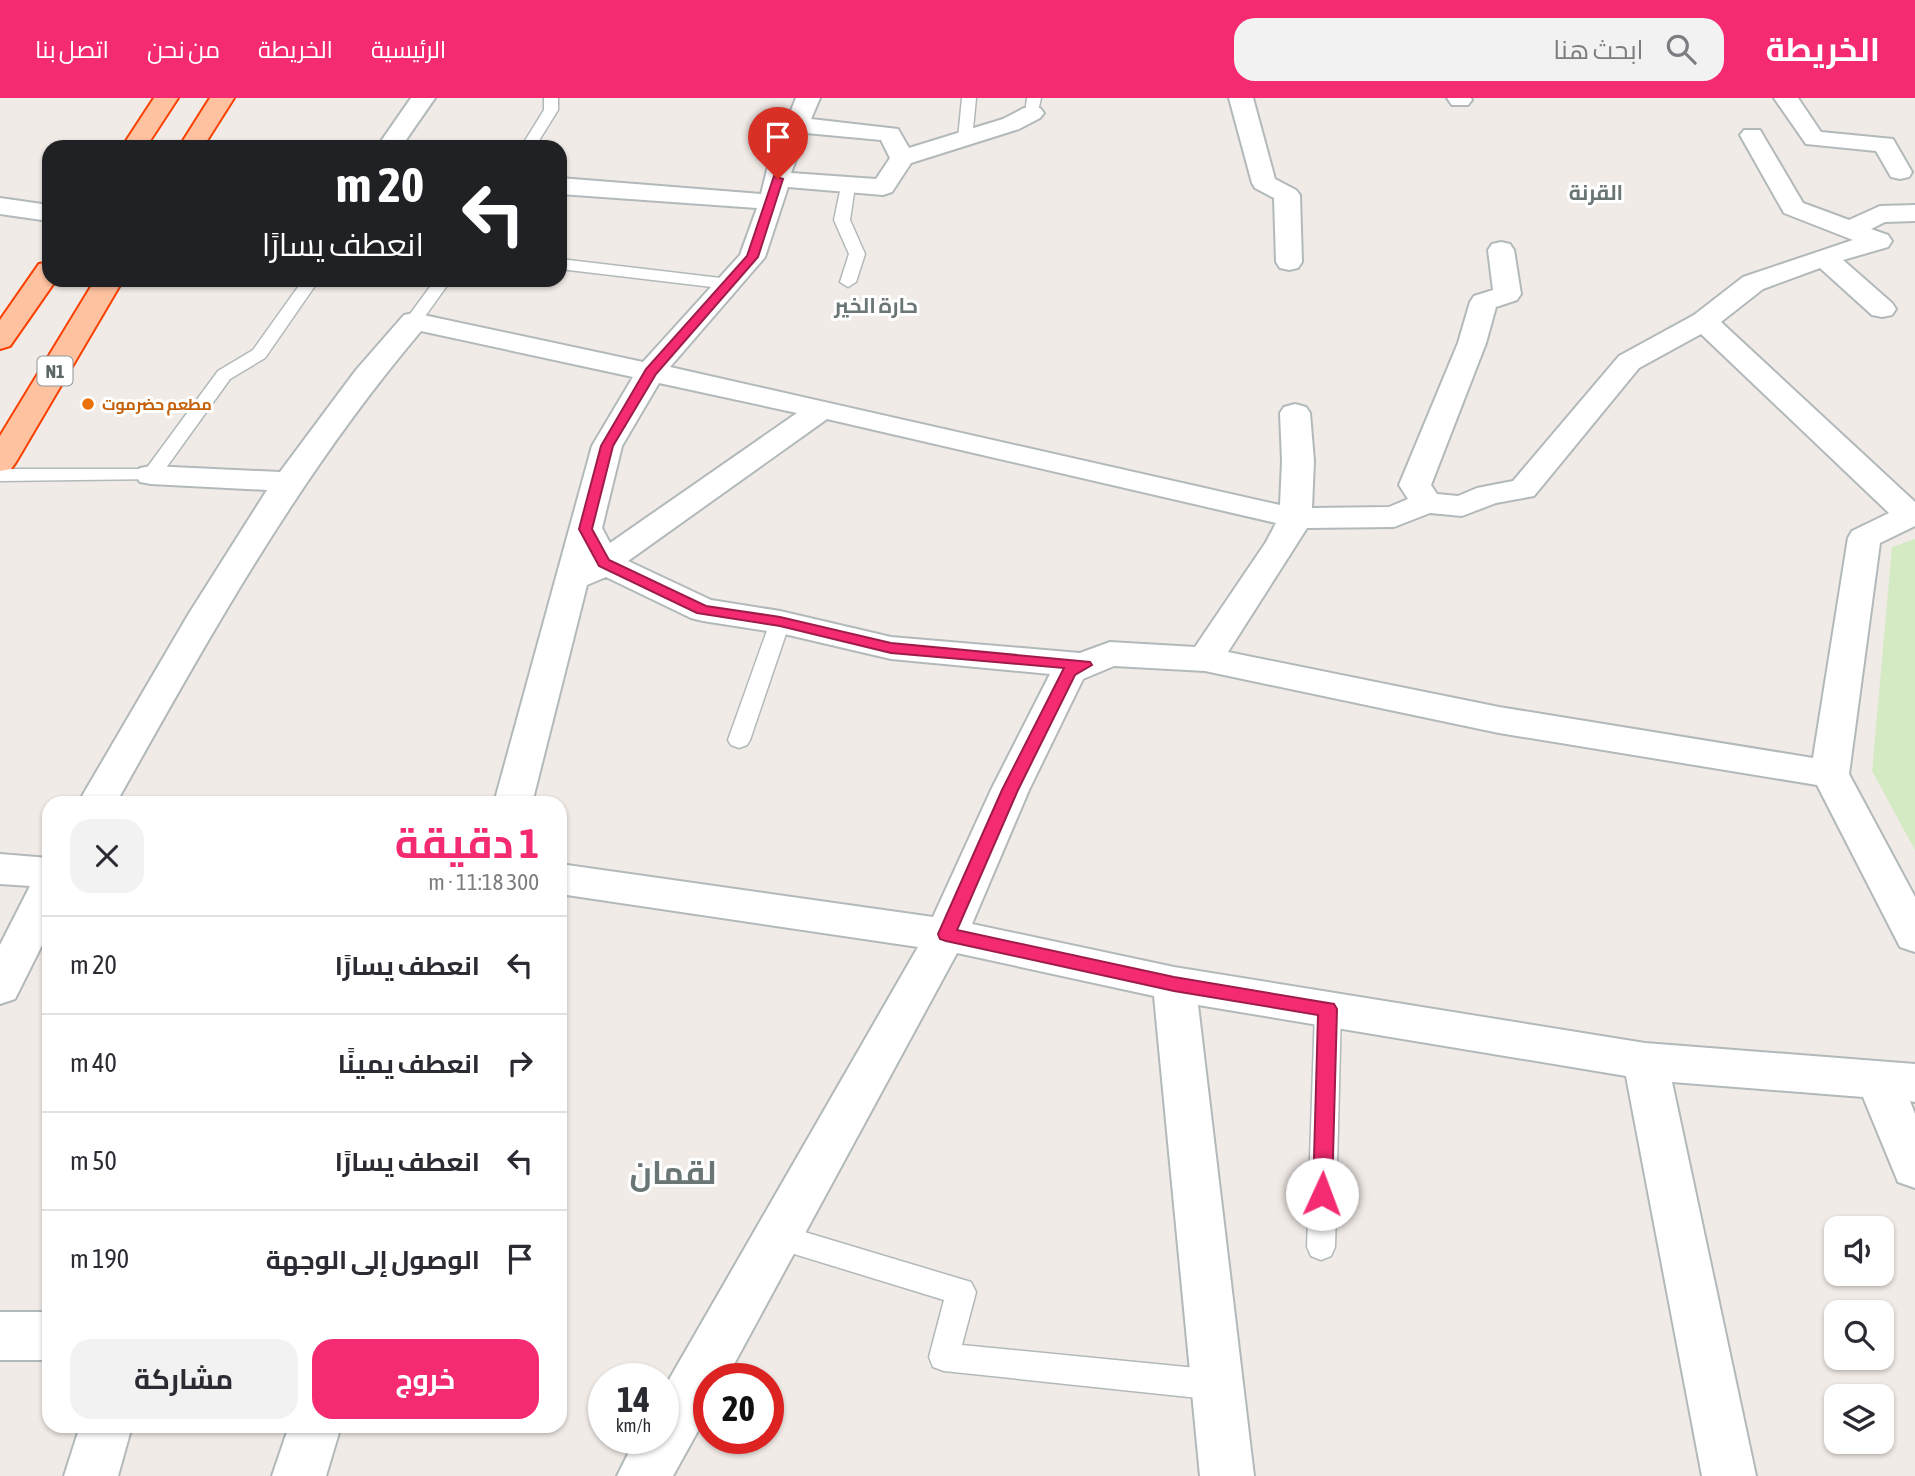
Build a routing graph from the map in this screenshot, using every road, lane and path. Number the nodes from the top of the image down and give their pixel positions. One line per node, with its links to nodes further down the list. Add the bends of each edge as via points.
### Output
1 (166, 98): 12 (highway)
2 (222, 98): 13 (highway)
3 (423, 98): 14 (street)
4 (551, 98): 15 (lane, via 551,110)
5 (969, 98): 11 (lane)
6 (1241, 98): 27 (street, via 1264,183 1287,195)
7 (1786, 98): 17 (street, via 1814,139 1884,144)
8 (1033, 105): 11 (street, via 1011,124)
9 (802, 112): 16 (street, via 890,134); 20 (street)
10 (1752, 135): 24 (street, via 1794,208)
11 (965, 139): 16 (street)
12 (139, 140)
13 (195, 140)
14 (393, 140)
15 (532, 140)
16 (902, 158): 19 (street, via 883,187)
17 (1900, 172)
18 (567, 186): 20 (street)
19 (848, 186): 20 (street); 30 (lane, via 842,220 857,254)
20 (775, 190): 31 (street, via 752,257)
21 (0, 206): 22 (street)
22 (42, 212)
23 (1915, 213): 24 (street, via 1880,215)
24 (1850, 230): 26 (street, via 1879,241)
25 (1501, 250): 46 (street, via 1507,294 1484,302 1415,485)
26 (1824, 257): 35 (street); 36 (street, via 1753,284)
27 (1289, 262)
28 (567, 265): 31 (lane)
29 (42, 280): 38 (highway)
30 (848, 282)
31 (729, 284): 39 (street)
32 (105, 287): 42 (highway, N1)
33 (306, 287): 44 (lane, via 259,354 224,375)
34 (438, 287): 37 (lane)
35 (1882, 309)
36 (1704, 321): 46 (street, via 1629,362 1522,489 1462,506); 47 (street)
37 (410, 325): 39 (street, via 414,321); 45 (street)
38 (0, 340)
39 (650, 372): 40 (street); 49 (street, via 607,446)
40 (822, 409): 48 (street); 50 (street)
41 (1296, 413): 48 (street)
42 (0, 462)
43 (0, 475): 44 (lane)
44 (151, 475): 45 (street)
45 (287, 482): 57 (street)
46 (1426, 503): 48 (street, via 1394,517)
47 (1913, 514): 56 (street, via 1864,538)
48 (1295, 518): 53 (street)
49 (586, 529): 50 (street); 51 (street)
50 (604, 563): 51 (street); 52 (street, via 702,610)
51 (570, 586): 58 (street)
52 (780, 622): 54 (street, via 891,648); 55 (lane)
53 (1205, 659): 54 (street, via 1110,654); 56 (street, via 1499,720)
54 (1084, 665): 63 (street, via 1069,671)
55 (740, 740)
56 (1830, 774): 64 (street)
57 (101, 796)
58 (515, 796)
59 (0, 869): 60 (street)
60 (42, 872)
61 (567, 880): 63 (street)
62 (42, 903): 66 (street)
63 (946, 934): 65 (street); 71 (street)
64 (1915, 936)
65 (1174, 984): 67 (street); 75 (street)
66 (0, 987)
67 (1328, 1009): 68 (street); 72 (lane)
68 (1645, 1061): 69 (street); 82 (street)
69 (1896, 1081): 70 (street)
70 (1915, 1168)
71 (778, 1237): 75 (lane, via 961,1292 944,1357); 80 (street)
72 (1321, 1247)
73 (0, 1336): 74 (street)
74 (42, 1336)
75 (1217, 1385): 81 (street)
76 (104, 1433): 78 (street)
77 (313, 1433): 79 (street)
78 (91, 1476)
79 (299, 1476)
80 (644, 1476)
81 (1227, 1476)
82 (1729, 1476)

